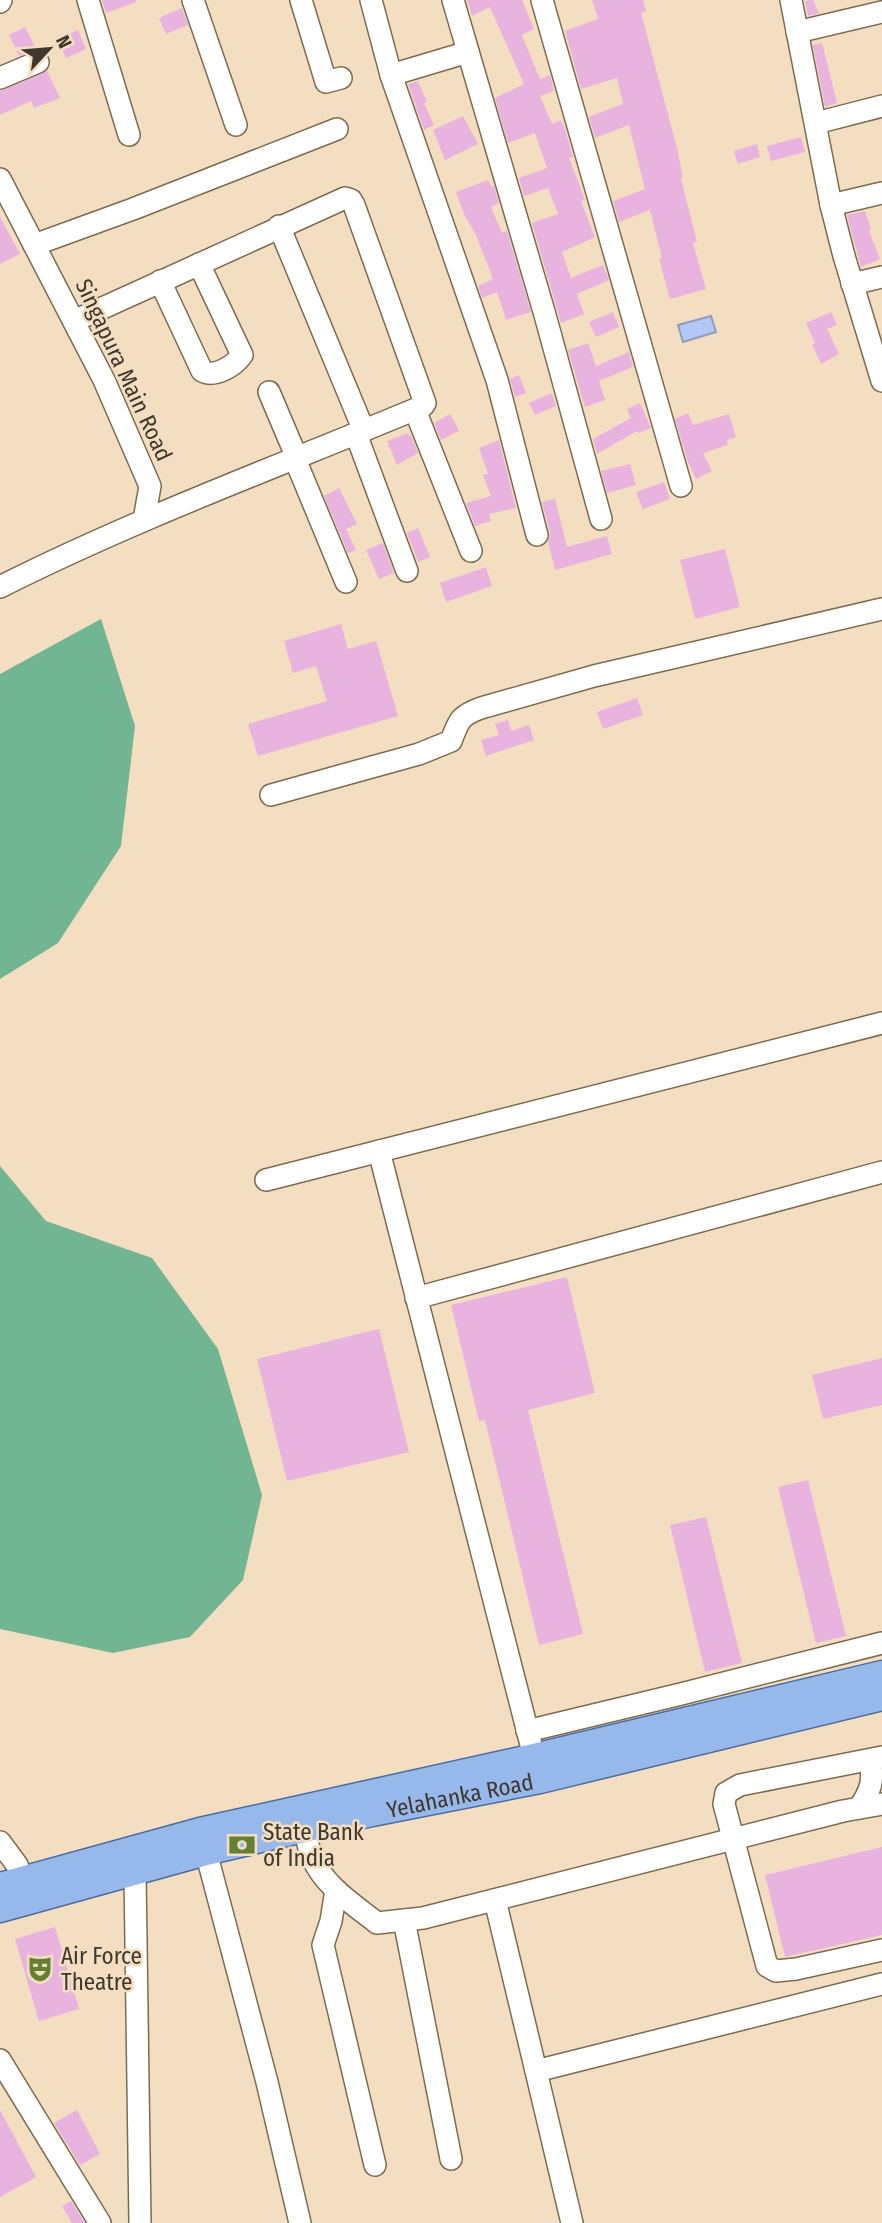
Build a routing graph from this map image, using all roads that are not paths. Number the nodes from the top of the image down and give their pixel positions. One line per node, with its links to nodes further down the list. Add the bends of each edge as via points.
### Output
1 (88, 0): 19 (street)
2 (193, 0): 17 (street)
3 (301, 0): 14 (street, via 326,82)
4 (453, 0): 10 (street)
5 (542, 0): 36 (street)
6 (791, 0): 9 (street)
7 (376, 1): 12 (street)
8 (882, 12): 9 (street)
9 (797, 32): 16 (street)
10 (468, 51): 12 (street); 37 (street)
11 (37, 62): 13 (street)
12 (391, 75): 39 (street, via 497,380)
13 (0, 78)
14 (341, 78)
15 (882, 106): 16 (street)
16 (816, 123): 22 (street)
17 (236, 125)
18 (337, 129): 24 (street)
19 (129, 135)
20 (0, 179): 24 (street, Singapura Main Road)
21 (882, 193): 22 (street)
22 (831, 205): 28 (street)
23 (279, 226): 25 (street); 33 (street, via 345,198 351,200 425,400); 34 (street)
24 (34, 245): 29 (street, Singapura Main Road)
25 (199, 264): 27 (street); 27 (street, via 242,355 214,374 202,371)
26 (882, 277): 28 (street)
27 (160, 281): 29 (street)
28 (852, 284): 30 (street)
29 (74, 321): 38 (street, Singapura Main Road, via 150,486)
30 (878, 353): 31 (street)
31 (882, 381)
32 (269, 392): 35 (street)
33 (415, 410): 34 (street); 40 (street)
34 (360, 432): 35 (street); 41 (street)
35 (296, 459): 38 (street); 42 (street)
36 (681, 486)
37 (601, 519)
38 (144, 520): 43 (street)
39 (537, 535)
40 (471, 551)
41 (407, 570)
42 (346, 582)
43 (0, 587)
44 (882, 609): 45 (street, via 594,676 481,708 460,719 451,741)
45 (271, 794)
46 (882, 1023): 47 (street)
47 (379, 1152): 49 (street); 50 (street)
48 (882, 1172): 50 (street)
49 (266, 1180)
50 (416, 1298): 54 (street)
51 (882, 1643): 54 (street)
52 (882, 1674): 56 (main road, Yelahanka Road)
53 (882, 1697): 56 (main road, Yelahanka Road)
54 (527, 1731): 56 (street)
55 (876, 1758): 57 (street); 59 (street, via 870,1792); 61 (street, via 740,1785 726,1793 724,1804)
56 (537, 1769): 60 (main road, Yelahanka Road, via 384,1811)
57 (882, 1783)
58 (882, 1804): 59 (street)
59 (859, 1808): 61 (street)
60 (304, 1819): 63 (main road, Yelahanka Road); 64 (main road, Yelahanka Road, via 200,1830); 66 (street, via 311,1856)
61 (735, 1839): 67 (street); 70 (street, via 767,1966 776,1971 796,1969)
62 (0, 1842): 65 (street, via 10,1854)
63 (206, 1852): 64 (main road, Yelahanka Road); 78 (street)
64 (132, 1862): 65 (main road, Yelahanka Road); 77 (street)
65 (19, 1889): 68 (main road, Yelahanka Road)
66 (336, 1890): 69 (street, via 377,1923); 75 (street, via 323,1945)
67 (495, 1900): 69 (street); 73 (street)
68 (0, 1909)
69 (404, 1920): 74 (street)
70 (882, 1950)
71 (882, 1984): 73 (street)
72 (0, 2060): 76 (street)
73 (536, 2071): 79 (street)
74 (451, 2159)
75 (375, 2165)
76 (100, 2223)
77 (140, 2223)
78 (300, 2223)
79 (572, 2223)

